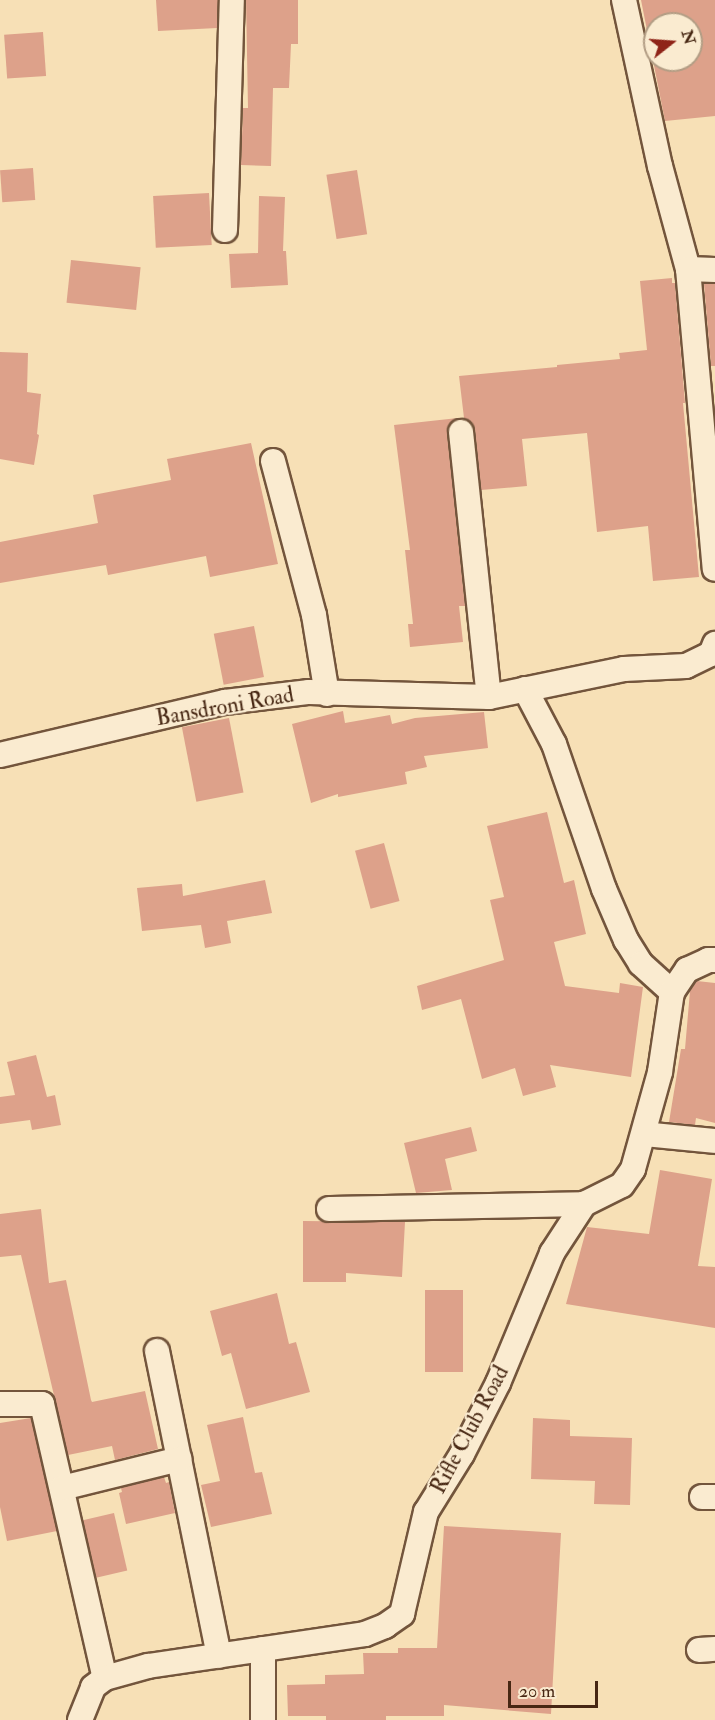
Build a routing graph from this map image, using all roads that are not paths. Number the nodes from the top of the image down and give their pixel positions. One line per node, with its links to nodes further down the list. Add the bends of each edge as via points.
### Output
1 (232, 0): 3 (street)
2 (624, 0): 4 (street, via 660,166)
3 (225, 230)
4 (688, 269): 5 (street); 8 (street)
5 (715, 270)
6 (461, 432): 12 (street)
7 (273, 461): 11 (street, via 314,615)
8 (715, 569)
9 (715, 644): 10 (street, Bansdroni Road, via 711,654 687,666 624,669)
10 (525, 689): 12 (street, Bansdroni Road); 15 (street, via 554,744 604,889 626,940 642,964)
11 (327, 694): 12 (street, Bansdroni Road); 13 (street, Bansdroni Road, via 309,692 225,702)
12 (489, 698)
13 (0, 755)
14 (715, 960): 15 (street, via 687,970)
15 (672, 992): 16 (street, via 660,1072)
16 (644, 1134): 17 (street); 18 (street, via 633,1168 622,1185)
17 (715, 1141)
18 (584, 1204): 19 (street); 24 (street, Rifle Club Road, via 552,1253 498,1383 462,1454 426,1512 402,1614 365,1634)
19 (329, 1209)
20 (157, 1351): 22 (street)
21 (0, 1404): 23 (street, via 42,1404)
22 (179, 1459): 23 (street); 25 (street)
23 (62, 1488): 26 (street)
24 (263, 1649): 25 (street, Rifle Club Road); 28 (street)
25 (219, 1656): 26 (street, Rifle Club Road, via 148,1666)
26 (105, 1678): 27 (street, via 93,1687)
27 (80, 1720)
28 (263, 1720)

